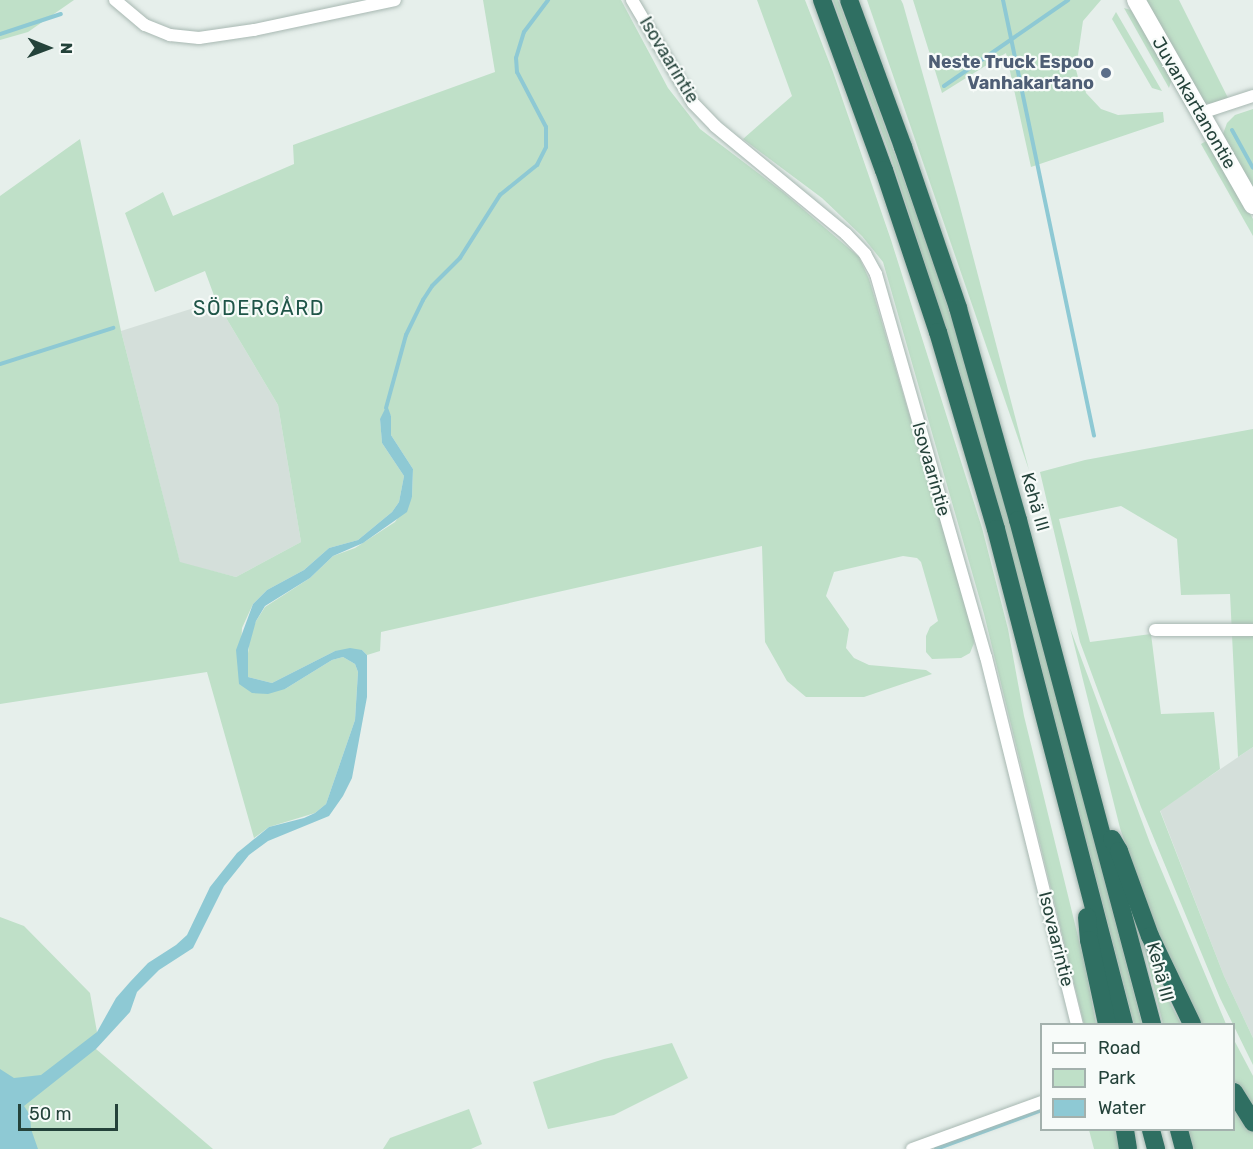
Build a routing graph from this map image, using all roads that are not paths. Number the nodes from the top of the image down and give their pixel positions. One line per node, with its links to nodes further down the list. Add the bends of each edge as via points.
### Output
1 (115, 0): 2 (street, via 146,25 170,34 199,38)
2 (395, 0)
3 (632, 0): 14 (street, Isovaarintie, via 693,103 715,126 846,234 865,254 876,274 986,657)
4 (822, 0): 13 (highway, via 938,332 996,529)
5 (849, 0): 12 (highway, Kehä III, via 958,308)
6 (1136, 0): 8 (main road, Juvankartanontie)
7 (1253, 96): 8 (street)
8 (1201, 113): 9 (main road, Juvankartanontie)
9 (1253, 205)
10 (1155, 630): 11 (street)
11 (1253, 630)
12 (1098, 816): 17 (highway, Kehä III); 18 (highway, via 1119,851 1150,936)
13 (1084, 870): 15 (highway, via 1089,940); 16 (highway)
14 (1077, 1023)
15 (1107, 1023)
16 (1124, 1023)
17 (1152, 1023)
18 (1192, 1023)
19 (1235, 1095): 21 (highway)
20 (1040, 1102): 25 (street)
21 (1253, 1122)
22 (1125, 1131): 26 (highway)
23 (1151, 1131): 27 (highway)
24 (1179, 1131): 28 (highway)
25 (912, 1149)
26 (1128, 1149)
27 (1156, 1149)
28 (1184, 1149)

